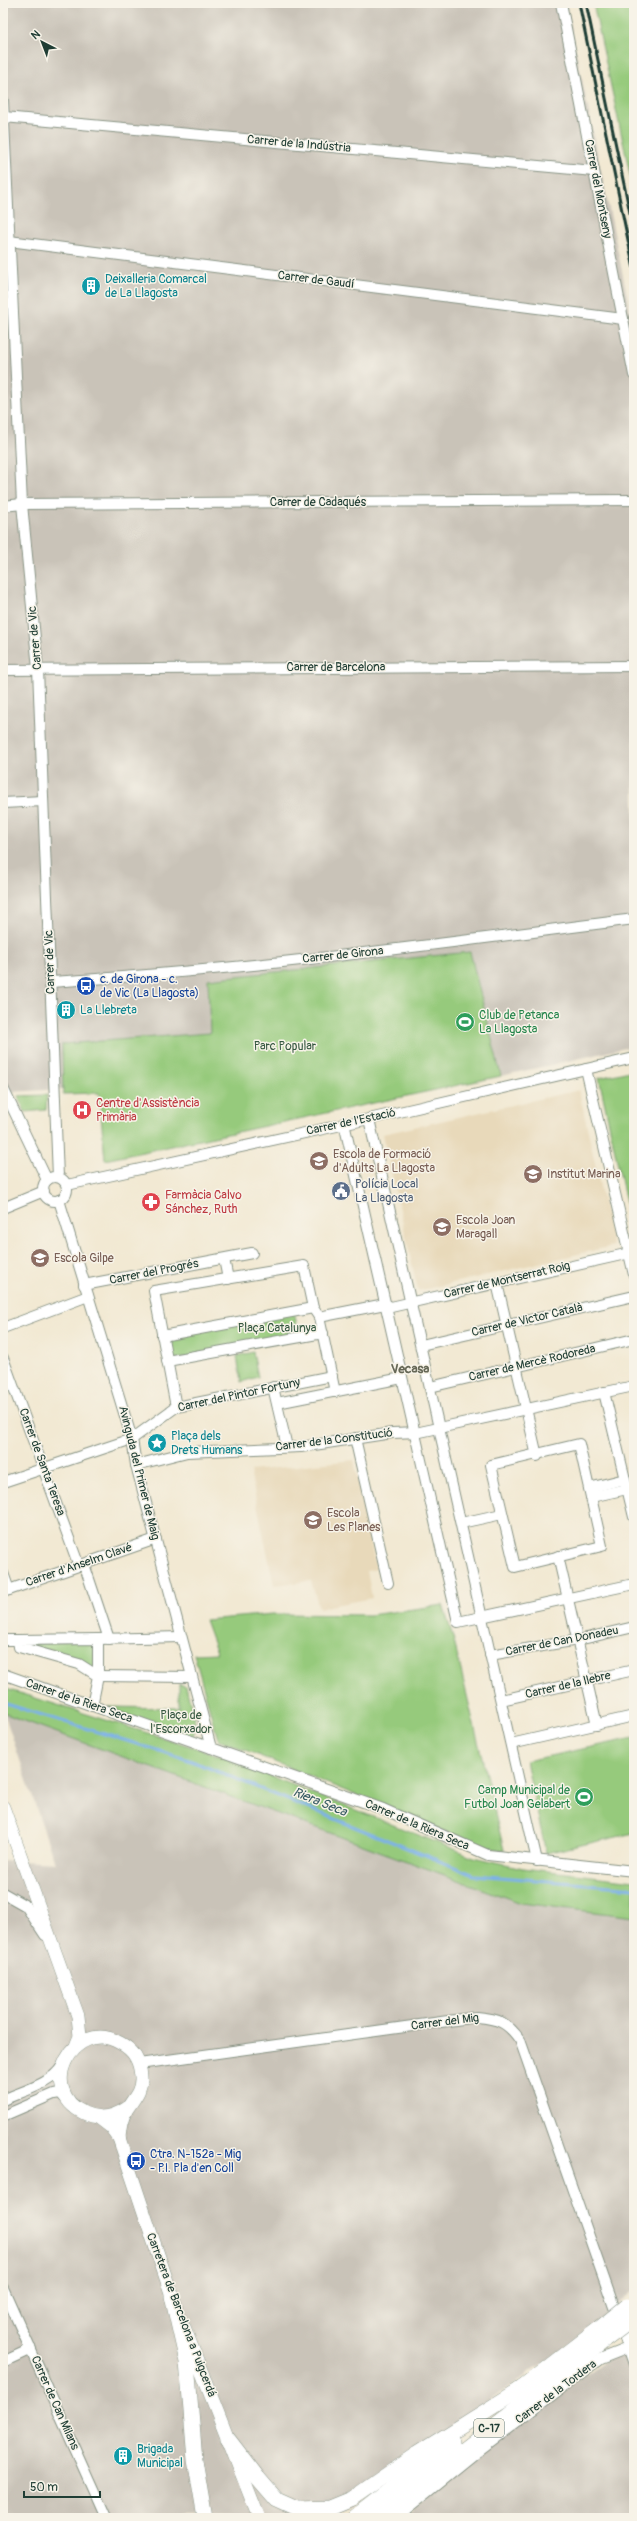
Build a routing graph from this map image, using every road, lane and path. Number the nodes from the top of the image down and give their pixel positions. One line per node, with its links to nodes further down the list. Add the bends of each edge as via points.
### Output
1 (561, 3): 4 (street, Carrer del Montseny)
2 (3, 100): 3 (street, Carrer de Vic)
3 (4, 117): 4 (street, Carrer de la Indústria); 5 (street, Carrer de Vic)
4 (594, 171): 6 (street, Carrer del Montseny)
5 (9, 241): 6 (street, Carrer de Gaudí); 9 (street, Carrer de Vic)
6 (623, 319): 7 (street, Carrer del Montseny)
7 (634, 375)
8 (634, 500): 9 (street, Carrer de Cadaqués)
9 (22, 504): 10 (street, Carrer de Cadaqués); 12 (street, Carrer de Vic)
10 (3, 506)
11 (634, 666): 12 (street, Carrer de Barcelona)
12 (38, 669): 13 (street, Carrer de Barcelona); 14 (street, Carrer de Vic)
13 (3, 670)
14 (43, 801): 15 (street); 17 (street, Carrer de Vic)
15 (3, 803)
16 (634, 919): 17 (street, Carrer de Girona, via 141,977)
17 (51, 982): 23 (street, Carrer de Vic)
18 (634, 1058): 19 (street, Carrer de l'Estació)
19 (586, 1069): 21 (street, Carrer de l'Estació); 30 (street)
20 (3, 1088): 24 (street)
21 (369, 1119): 22 (street, Carrer de l'Estació); 38 (street)
22 (344, 1123): 25 (street, Carrer de l'Estació); 39 (street)
23 (58, 1177): 24 (street); 25 (street)
24 (47, 1180): 26 (street)
25 (67, 1185): 27 (street, via 66,1194)
26 (44, 1191): 27 (street, via 49,1199); 28 (street)
27 (59, 1200): 35 (street, Avinguda del Primer de Maig)
28 (3, 1208)
29 (252, 1253): 31 (street, Carrer del Progrés)
30 (630, 1253): 32 (street); 34 (street, Carrer de Montserrat Roig)
31 (224, 1259): 33 (street); 35 (street, Carrer del Progrés)
32 (634, 1275)
33 (228, 1279): 40 (street, Carrer del Progrés, via 304,1266); 45 (street, Carrer del Progrés, via 154,1291)
34 (497, 1283): 38 (street, Carrer de Montserrat Roig); 42 (street)
35 (84, 1285): 36 (street, Avinguda del Primer de Maig)
36 (88, 1296): 43 (street); 63 (street, Avinguda del Primer de Maig)
37 (634, 1296): 42 (street, Carrer de Victor Català)
38 (411, 1302): 39 (street, Carrer de Montserrat Roig, via 391,1307); 47 (street)
39 (385, 1304): 41 (street, Carrer de Montserrat Roig); 52 (street)
40 (313, 1308): 41 (street); 45 (street)
41 (319, 1317): 44 (street)
42 (507, 1325): 47 (street, Carrer de Victor Català); 50 (street)
43 (3, 1328)
44 (323, 1333): 49 (street); 51 (street)
45 (162, 1336): 49 (street)
46 (634, 1339): 50 (street, Carrer de Mercè Rodoreda)
47 (421, 1345): 55 (street)
48 (3, 1358): 68 (street, Carrer de Santa Teresa)
49 (167, 1361): 59 (street)
50 (516, 1367): 55 (street, Carrer de Mercè Rodoreda); 60 (street)
51 (332, 1376): 54 (street, Carrer del Pintor Fortuny); 56 (street)
52 (402, 1378): 56 (street, Carrer del Pintor Fortuny); 62 (street)
53 (634, 1386): 57 (street, Carrer de la Constitució)
54 (273, 1387): 58 (street); 59 (street, Carrer del Pintor Fortuny)
55 (430, 1387): 61 (street)
56 (335, 1392): 58 (street, Carrer del Pintor Fortuny)
57 (604, 1392): 60 (street, Carrer de la Constitució); 70 (street)
58 (276, 1403): 65 (street)
59 (176, 1407): 63 (street, Carrer del Pintor Fortuny)
60 (527, 1409): 61 (street, Carrer de la Constitució); 66 (street)
61 (440, 1429): 62 (street, Carrer de la Constitució); 74 (street)
62 (415, 1432): 64 (street, Carrer de la Constitució); 83 (street, via 458,1622)
63 (132, 1438): 67 (street, Avinguda del Primer de Maig); 68 (street, Carrer del Pintor Fortuny)
64 (355, 1438): 65 (street, Carrer de la Constitució); 79 (street)
65 (287, 1447): 67 (street, Carrer de la Constitució, via 187,1452)
66 (537, 1456): 71 (street, via 579,1444); 72 (street, via 491,1465)
67 (136, 1465): 75 (street, Avinguda del Primer de Maig)
68 (45, 1467): 69 (street, Carrer del Pintor Fortuny); 77 (street, Carrer de Santa Teresa)
69 (3, 1482)
70 (626, 1484): 71 (street); 73 (street)
71 (590, 1493): 76 (street, via 602,1546)
72 (502, 1514): 74 (street); 76 (street, via 514,1567)
73 (634, 1517)
74 (461, 1523): 83 (street)
75 (156, 1539): 77 (street, Carrer d'Anselm Clavé); 85 (street, Avinguda del Primer de Maig)
76 (558, 1556): 82 (street)
77 (82, 1565): 81 (street, Carrer d'Anselm Clavé); 86 (street, Carrer de Santa Teresa)
78 (3, 1573): 81 (street)
79 (388, 1583)
80 (634, 1584): 82 (street)
81 (6, 1591)
82 (568, 1598): 83 (street); 90 (street)
83 (482, 1618): 91 (street)
84 (634, 1627): 90 (street, Carrer de Can Donadeu)
85 (181, 1637): 86 (street); 95 (street, Avinguda del Primer de Maig)
86 (109, 1639): 89 (street)
87 (3, 1640): 88 (street)
88 (18, 1640): 89 (street); 94 (street, via 19,1647 79,1664)
89 (98, 1640): 94 (street)
90 (578, 1640): 91 (street, Carrer de Can Donadeu); 96 (street)
91 (490, 1655): 97 (street)
92 (634, 1670): 96 (street, Carrer de la llebre)
93 (3, 1674): 98 (street, Carrer de la Riera Seca)
94 (98, 1676): 95 (street); 98 (street)
95 (192, 1677): 102 (street, Avinguda del Primer de Maig)
96 (587, 1681): 97 (street, Carrer de la llebre); 100 (street)
97 (501, 1700): 101 (street)
98 (92, 1706): 102 (street, Carrer de la Riera Seca)
99 (634, 1716): 100 (street)
100 (597, 1725): 101 (street)
101 (511, 1744): 105 (street)
102 (210, 1748): 105 (street, Carrer de la Riera Seca, via 382,1810 488,1855)
103 (3, 1807): 104 (main road)
104 (8, 1833): 108 (main road)
105 (537, 1860): 106 (street, Carrer de la Riera Seca)
106 (634, 1871)
107 (3, 1892): 108 (street, via 26,1906)
108 (53, 1948): 109 (main road)
109 (78, 2016): 110 (main road); 111 (main road, via 80,2036)
110 (101, 2037): 111 (main road); 113 (main road, via 114,2039 127,2046)
111 (76, 2046): 112 (main road)
112 (63, 2064): 114 (street, via 58,2074); 115 (main road, via 62,2087)
113 (139, 2064): 116 (main road, via 141,2083 136,2097); 124 (street, Carrer del Mig, via 477,2017 496,2018 511,2028 520,2040)
114 (3, 2100)
115 (71, 2104): 117 (street, via 60,2093 54,2094); 118 (main road, via 78,2110)
116 (127, 2108): 118 (main road, via 117,2114); 119 (main road)
117 (3, 2116)
118 (98, 2117): 119 (main road, Carretera de Barcelona a Puigcerdá, via 111,2127)
119 (119, 2138): 121 (main road, Carretera de Barcelona a Puigcerdá)
120 (3, 2288): 125 (street, Carrer de Can Milans)
121 (172, 2296): 129 (main road, Carretera de Barcelona a Puigcerdá); 131 (highway, via 187,2362 195,2460)
122 (632, 2311): 123 (highway, C-17, bridge)
123 (602, 2334): 128 (highway, C-17); 134 (highway, C-17)
124 (628, 2348): 127 (street, Carrer del Mig); 135 (street, Carrer de la Tordera, via 600,2359 474,2454)
125 (31, 2349): 126 (street); 130 (street, Carrer de Can Milans)
126 (3, 2362)
127 (634, 2364)
128 (524, 2387): 129 (highway, via 417,2454 352,2499 330,2508 297,2509 277,2500); 133 (highway, C-17)
129 (228, 2439): 132 (main road, Carretera de Barcelona a Puigcerdá)
130 (106, 2518)
131 (205, 2518)
132 (259, 2518)
133 (355, 2518)
134 (376, 2518)
135 (395, 2518)

